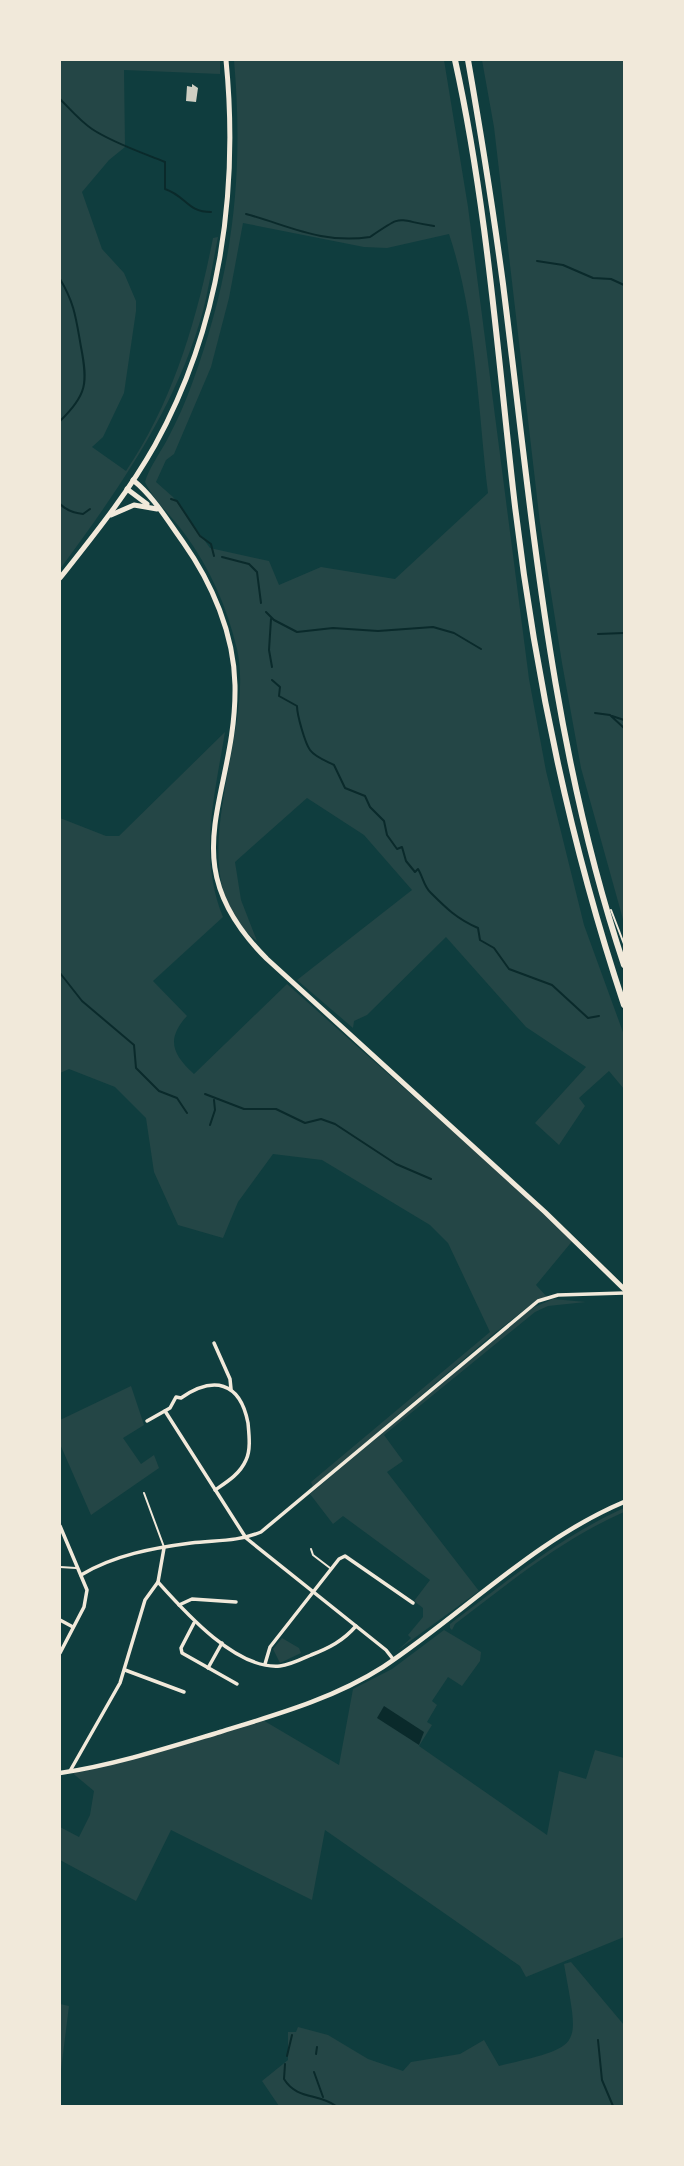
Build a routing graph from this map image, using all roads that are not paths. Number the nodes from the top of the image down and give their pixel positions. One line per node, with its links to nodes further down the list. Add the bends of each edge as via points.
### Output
1 (226, 60): 4 (main road, via 230,155 220,259 205,325 186,379)
2 (455, 60): 13 (highway, via 473,162 513,491 552,747 586,887)
3 (468, 60): 10 (highway, via 489,183 525,485 562,725)
4 (133, 480): 5 (main road); 7 (main road)
5 (127, 489): 6 (main road); 8 (main road)
6 (149, 506): 7 (main road); 8 (main road, via 125,508)
7 (159, 510): 14 (main road, via 188,549 214,597 234,670 213,848 216,882 227,911 267,959 545,1212)
8 (108, 517): 9 (main road)
9 (60, 578)
10 (602, 895): 11 (lane); 12 (highway)
11 (625, 944)
12 (625, 965)
13 (625, 1005)
14 (625, 1291): 23 (street, via 558,1295 538,1301 261,1532)
15 (214, 1343): 16 (street)
16 (231, 1389): 17 (street, via 213,1384 196,1388 176,1397); 19 (street, via 247,1418 247,1458 233,1478)
17 (164, 1411): 18 (street); 19 (street)
18 (146, 1421)
19 (215, 1489): 23 (street)
20 (144, 1493): 24 (lane)
21 (625, 1502): 41 (street, via 557,1538)
22 (60, 1526): 27 (street)
23 (246, 1538): 24 (street); 31 (street)
24 (164, 1548): 29 (street, via 120,1556); 30 (street)
25 (311, 1549): 28 (lane, via 313,1556)
26 (60, 1567): 27 (lane)
27 (77, 1567): 29 (street)
28 (331, 1569): 31 (street); 33 (street, via 347,1556)
29 (81, 1575): 38 (street, via 86,1596)
30 (158, 1582): 34 (street); 44 (street, via 145,1600)
31 (313, 1592): 37 (street); 42 (street, via 270,1647)
32 (236, 1602): 34 (street, via 192,1599)
33 (413, 1603)
34 (179, 1605): 36 (street)
35 (60, 1620): 38 (street)
36 (194, 1623): 39 (street); 43 (street, via 181,1651)
37 (356, 1626): 41 (street); 42 (street, via 324,1650 280,1666)
38 (73, 1627): 40 (street)
39 (222, 1643): 42 (street); 43 (street)
40 (60, 1653)
41 (393, 1659): 47 (street, via 307,1704 155,1752)
42 (265, 1664)
43 (208, 1668): 45 (street)
44 (125, 1670): 46 (street); 47 (street)
45 (237, 1684)
46 (184, 1692)
47 (70, 1771): 48 (street)
48 (60, 1773)

